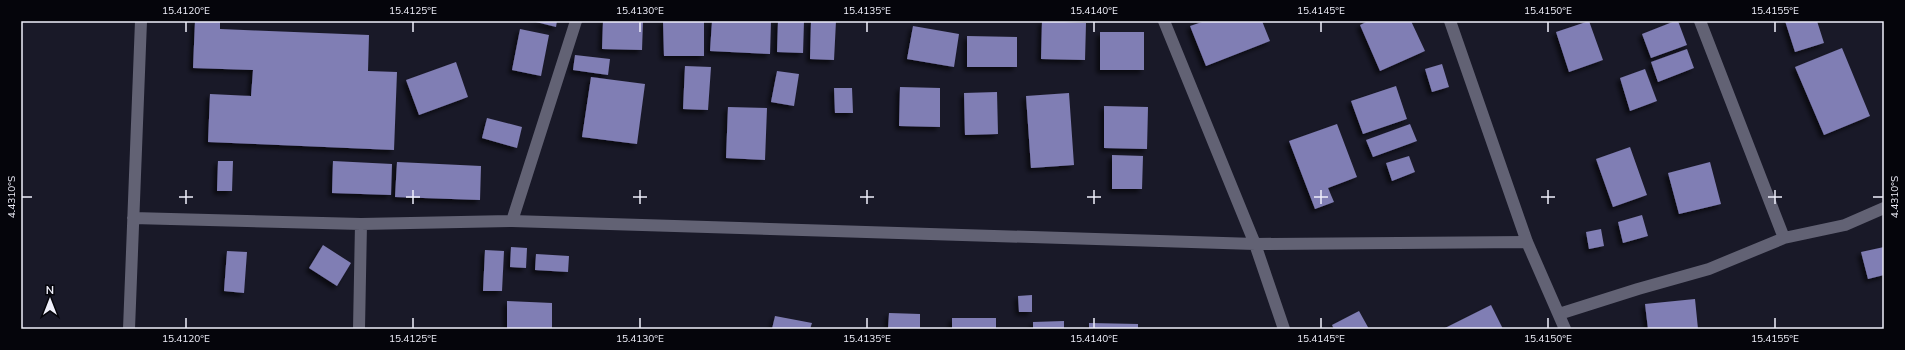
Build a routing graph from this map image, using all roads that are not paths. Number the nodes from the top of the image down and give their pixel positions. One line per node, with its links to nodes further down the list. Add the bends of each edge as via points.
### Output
1 (141, 21): 7 (street)
2 (576, 21): 8 (street)
3 (1164, 21): 12 (street)
4 (1450, 21): 11 (street)
5 (1700, 21): 10 (street)
6 (1884, 208): 10 (street, via 1845,225)
7 (134, 218): 9 (street); 14 (street)
8 (512, 221): 9 (street); 12 (street)
9 (361, 224): 15 (street)
10 (1784, 238): 13 (street, via 1709,269)
11 (1527, 242): 12 (street); 13 (street)
12 (1255, 244): 16 (street)
13 (1559, 314): 17 (street)
14 (129, 329)
15 (359, 329)
16 (1284, 329)
17 (1565, 329)

